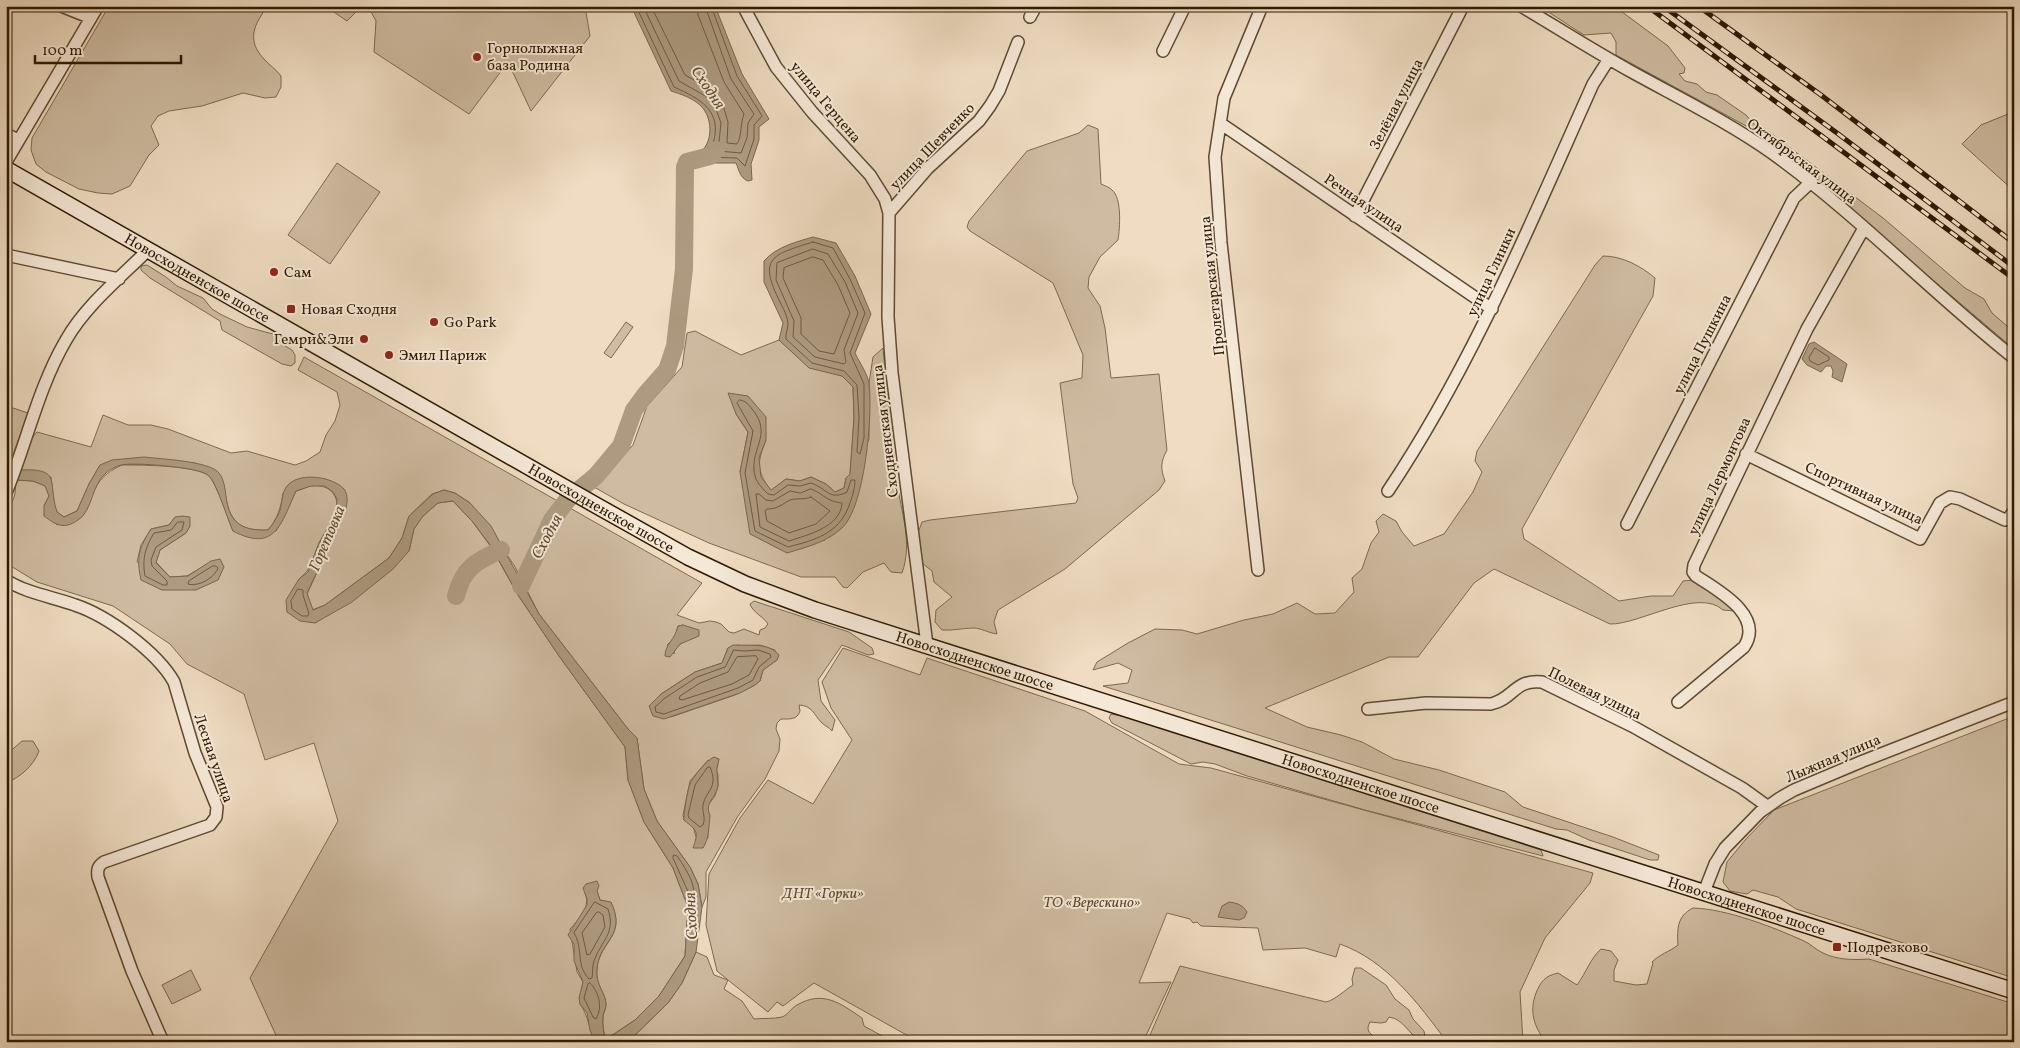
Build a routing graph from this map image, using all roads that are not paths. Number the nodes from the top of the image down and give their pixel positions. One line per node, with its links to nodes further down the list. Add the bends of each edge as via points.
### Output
1 (60, 6): 8 (street)
2 (98, 6): 8 (street)
3 (743, 6): 18 (street, улица Герцена, via 776,67 870,175 885,199)
4 (1186, 6): 10 (street)
5 (1262, 6): 12 (street, Пролетарская улица, via 1224,98)
6 (1463, 6): 19 (street, Зелёная улица)
7 (1521, 6): 11 (street, Октябрьская улица)
8 (91, 18): 14 (street)
9 (1018, 42): 18 (street, улица Шевченко, via 990,106 928,168)
10 (1163, 51)
11 (1609, 59): 17 (street, Октябрьская улица, via 1738,130); 24 (street, улица Глинки, via 1593,84)
12 (1220, 123): 19 (street, Речная улица); 31 (street, Пролетарская улица, via 1215,157 1221,243)
13 (6, 134): 14 (street)
14 (18, 140): 15 (street)
15 (6, 162)
16 (6, 168): 21 (main road, Новосходненское шоссе)
17 (1810, 183): 20 (street, Октябрьская улица); 30 (street, улица Пушкина, via 1794,198)
18 (889, 214): 33 (street, Сходненская улица, via 888,318 892,373)
19 (1356, 216): 24 (street, Речная улица)
20 (1864, 228): 25 (street, Октябрьская улица, via 1968,322); 26 (street, улица Лермонтова, via 1808,329)
21 (148, 250): 23 (street); 33 (main road, Новосходненское шоссе, via 688,557 745,584 815,610)
22 (6, 255): 23 (street)
23 (119, 279): 27 (street, via 89,309 67,338 44,386)
24 (1492, 308): 28 (street, улица Глинки, via 1431,423)
25 (2014, 358)
26 (1746, 454): 29 (street, Спортивная улица, via 1920,539 1940,503 1950,497 2001,518); 34 (street, улица Лермонтова, via 1693,572 1738,606 1748,626 1748,642)
27 (7, 490)
28 (1388, 490)
29 (2011, 515)
30 (1627, 524)
31 (1258, 570)
32 (6, 580): 40 (street, Лесная улица, via 21,588 78,605 104,618 169,672 195,753 217,807 216,817 210,825 99,865 98,877 132,971)
33 (927, 645): 38 (main road, Новосходненское шоссе)
34 (1678, 702)
35 (2014, 702): 37 (street, Лыжная улица, via 1814,781)
36 (1368, 710): 37 (street, Полевая улица, via 1426,703 1499,703 1520,684 1542,682 1632,726 1742,788)
37 (1767, 806): 38 (street, Лыжная улица, via 1725,848)
38 (1704, 892): 39 (main road, Новосходненское шоссе)
39 (2014, 991)
40 (163, 1042)

